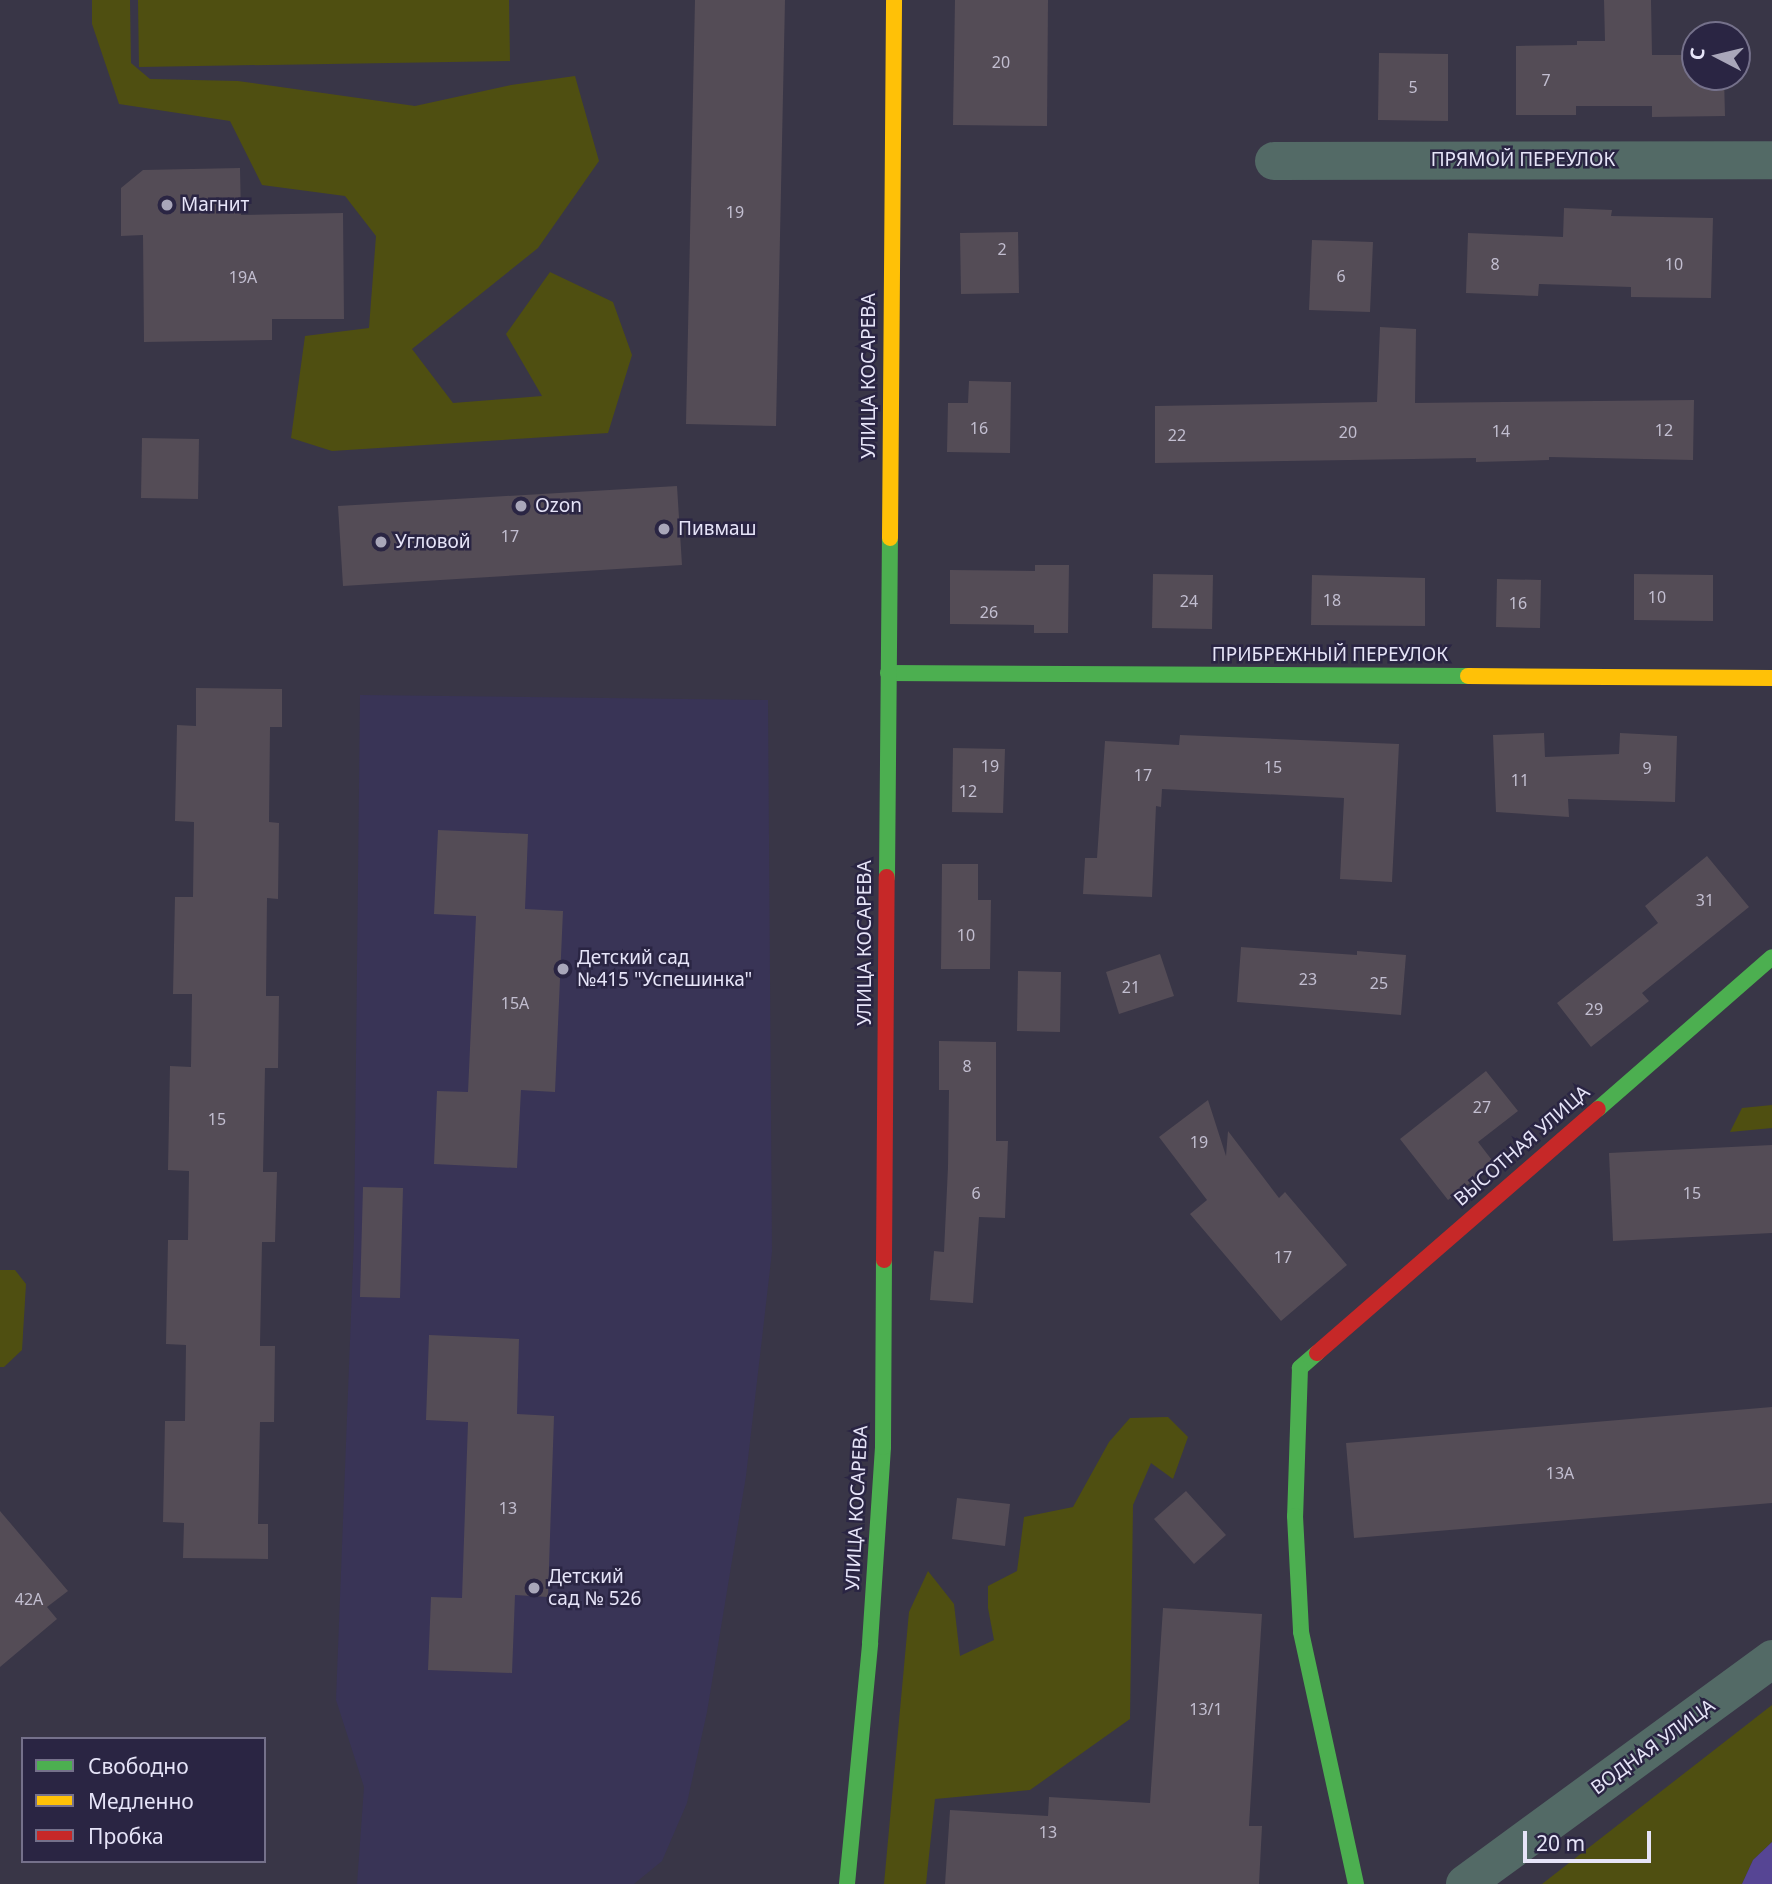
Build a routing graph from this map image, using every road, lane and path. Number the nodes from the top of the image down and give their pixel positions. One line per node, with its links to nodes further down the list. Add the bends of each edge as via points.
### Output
1 (894, 0): 4 (street, УЛИЦА КОСАРЕВА)
2 (1772, 160): 3 (street, ПРЯМОЙ ПЕРЕУЛОК)
3 (1273, 161)
4 (888, 673): 5 (street, ПРИБРЕЖНЫЙ ПЕРЕУЛОК); 8 (street, УЛИЦА КОСАРЕВА, via 883,1447)
5 (1772, 678)
6 (1772, 957): 9 (street, ВЫСОТНАЯ УЛИЦА, via 1300,1368 1295,1516 1301,1632)
7 (1772, 1659): 10 (street, ВОДНАЯ УЛИЦА)
8 (847, 1884)
9 (1356, 1884)
10 (1465, 1884)

